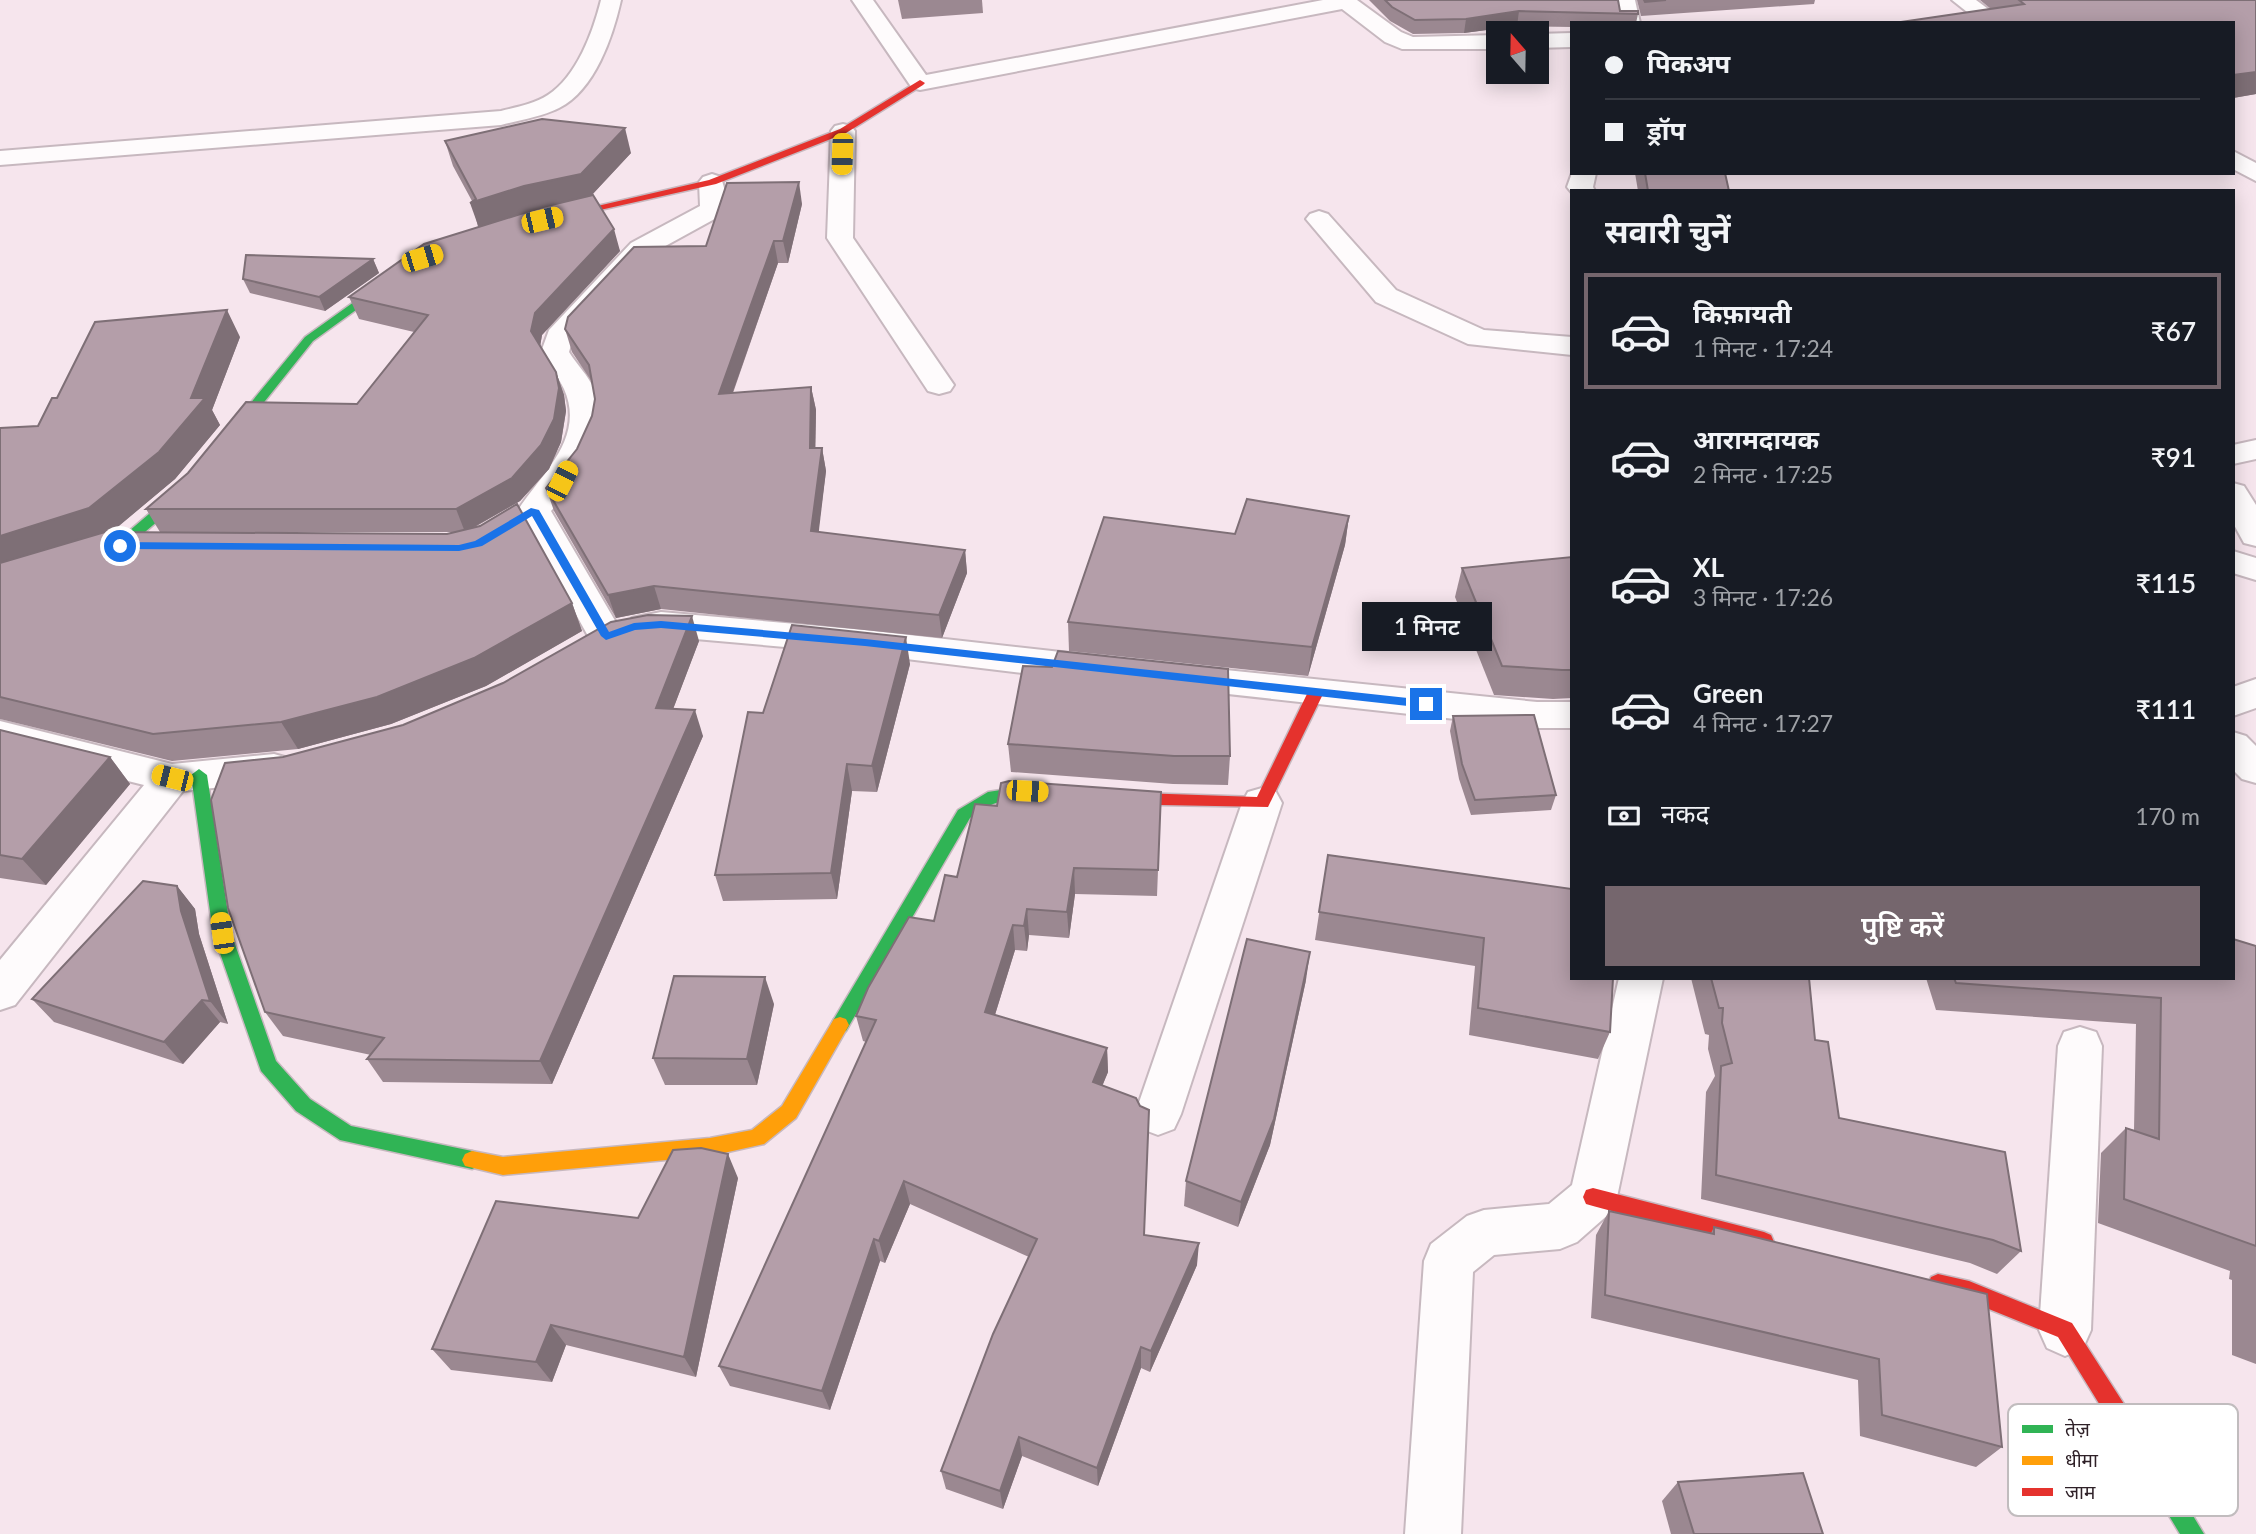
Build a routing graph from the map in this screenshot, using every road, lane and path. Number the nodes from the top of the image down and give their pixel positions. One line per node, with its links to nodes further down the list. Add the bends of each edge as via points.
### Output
1 (611, 0): 13 (street, via 607,22 572,87 534,110 501,118)
2 (862, 0): 11 (street)
3 (1625, 0): 6 (street)
4 (1962, 0): 7 (street)
5 (1345, 1): 10 (street, via 1393,37 1410,44); 11 (street)
6 (1629, 21)
7 (1993, 21)
8 (1570, 40): 9 (street)
9 (1549, 41)
10 (1486, 42)
11 (919, 83): 12 (street)
12 (843, 131): 16 (street); 21 (street, via 840,237)
13 (0, 158)
14 (2235, 159): 15 (street)
15 (2256, 174)
16 (712, 182): 18 (street); 31 (street, via 715,202 711,211 640,249 559,336 555,352 580,392 584,417 577,451 562,481 523,517)
17 (1319, 219): 20 (street, via 1386,296 1478,338)
18 (529, 224)
19 (411, 266): 26 (street, via 309,339 188,488)
20 (1570, 346)
21 (939, 385)
22 (2256, 449): 23 (street)
23 (2235, 454)
24 (2235, 498): 25 (street)
25 (2256, 535)
26 (120, 546): 27 (street); 30 (street)
27 (162, 546)
28 (2235, 563): 29 (street)
29 (2256, 569)
30 (0, 584)
31 (606, 636): 32 (street); 34 (street, via 661,624 865,642)
32 (575, 656)
33 (2256, 692): 35 (street)
34 (1315, 694): 36 (street); 44 (street)
35 (2235, 702)
36 (1570, 715)
37 (0, 735): 41 (street)
38 (2235, 748): 40 (street)
39 (312, 763): 41 (street)
40 (2256, 769)
41 (186, 776): 42 (street, via 222,933 268,1065 303,1105 347,1134 503,1166 710,1147 757,1138 789,1112 970,807 977,800 1011,790); 46 (street)
42 (1068, 794)
43 (1095, 796): 44 (street, via 1173,803)
44 (1262, 803): 48 (street)
45 (1641, 980): 49 (street)
46 (0, 992)
47 (2080, 1046): 52 (street)
48 (1158, 1114)
49 (1593, 1198): 50 (street); 55 (street, via 1560,1226 1484,1233 1450,1261)
50 (1775, 1245)
51 (1917, 1279): 52 (street, via 1969,1291)
52 (2065, 1329): 53 (street)
53 (2112, 1404)
54 (2182, 1516): 56 (street)
55 (1433, 1534)
56 (2193, 1534)

